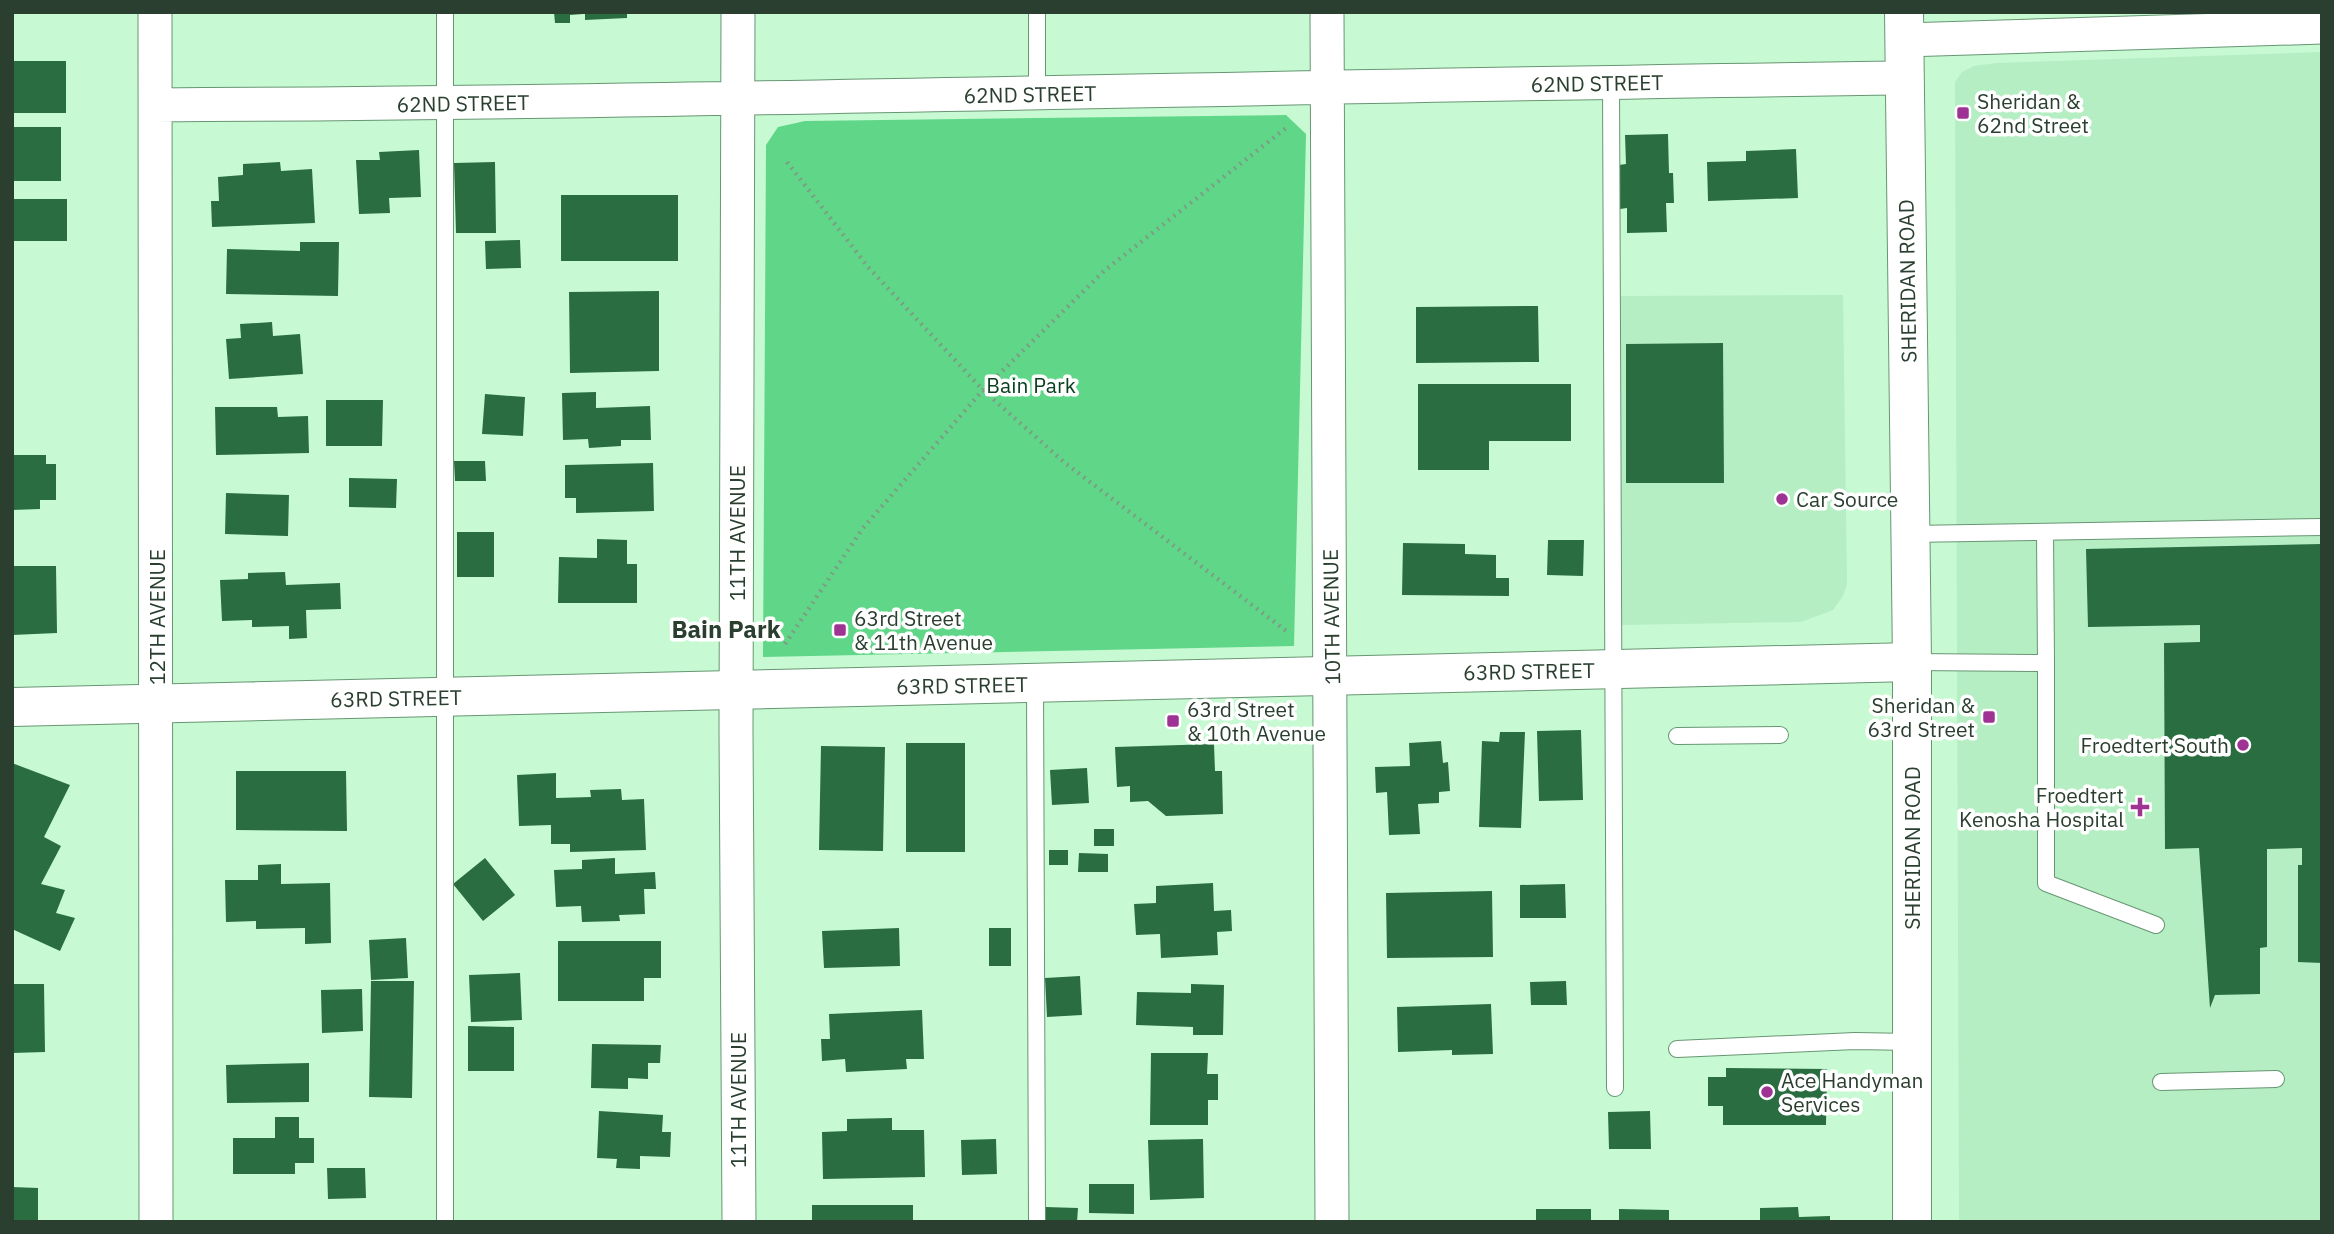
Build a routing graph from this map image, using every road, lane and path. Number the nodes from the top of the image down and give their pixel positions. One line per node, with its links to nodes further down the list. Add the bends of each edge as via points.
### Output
1 (155, 12): 15 (street, 12TH AVENUE)
2 (445, 12): 14 (lane)
3 (737, 12): 13 (street, 11TH AVENUE)
4 (1037, 12): 12 (lane)
5 (1327, 12): 11 (street, 10TH AVENUE)
6 (2137, 22): 7 (street); 8 (street)
7 (1904, 26): 9 (main road, SHERIDAN ROAD)
8 (2322, 27)
9 (1904, 78): 10 (street, 62ND STREET); 21 (main road, SHERIDAN ROAD)
10 (1611, 83): 11 (street, 62ND STREET); 26 (lane)
11 (1328, 86): 12 (street, 62ND STREET); 27 (street, 10TH AVENUE)
12 (1037, 94): 13 (street, 62ND STREET)
13 (738, 99): 14 (street, 62ND STREET); 29 (street, 11TH AVENUE)
14 (446, 104): 15 (street, 62ND STREET); 30 (lane)
15 (156, 105): 31 (street, 12TH AVENUE)
16 (1286, 128): 18 (path, via 1104,271)
17 (787, 162): 18 (path, via 868,267)
18 (983, 390): 22 (path, via 1065,463); 23 (path, via 863,528)
19 (2322, 527): 20 (lane)
20 (2045, 532): 21 (lane); 25 (lane)
21 (1910, 534): 24 (main road, SHERIDAN ROAD)
22 (1289, 633)
23 (785, 644)
24 (1912, 662): 25 (lane); 26 (main road, 63RD STREET); 36 (main road, SHERIDAN ROAD)
25 (2046, 663): 35 (lane, via 2046,883)
26 (1614, 670): 27 (main road, 63RD STREET); 40 (lane)
27 (1331, 676): 28 (main road, 63RD STREET); 45 (street, 10TH AVENUE)
28 (1035, 683): 29 (main road, 63RD STREET); 44 (lane)
29 (736, 690): 30 (main road, 63RD STREET); 43 (street, 11TH AVENUE)
30 (446, 697): 31 (main road, 63RD STREET); 42 (lane)
31 (157, 704): 32 (main road, 63RD STREET); 41 (street, 12TH AVENUE)
32 (12, 707)
33 (1780, 735): 34 (lane)
34 (1677, 736)
35 (2156, 926)
36 (1912, 1042): 37 (lane); 46 (main road, SHERIDAN ROAD)
37 (1677, 1049)
38 (2276, 1079): 39 (lane)
39 (2161, 1082)
40 (1615, 1088)
41 (156, 1222)
42 (445, 1222)
43 (739, 1222)
44 (1037, 1222)
45 (1332, 1222)
46 (1912, 1222)

